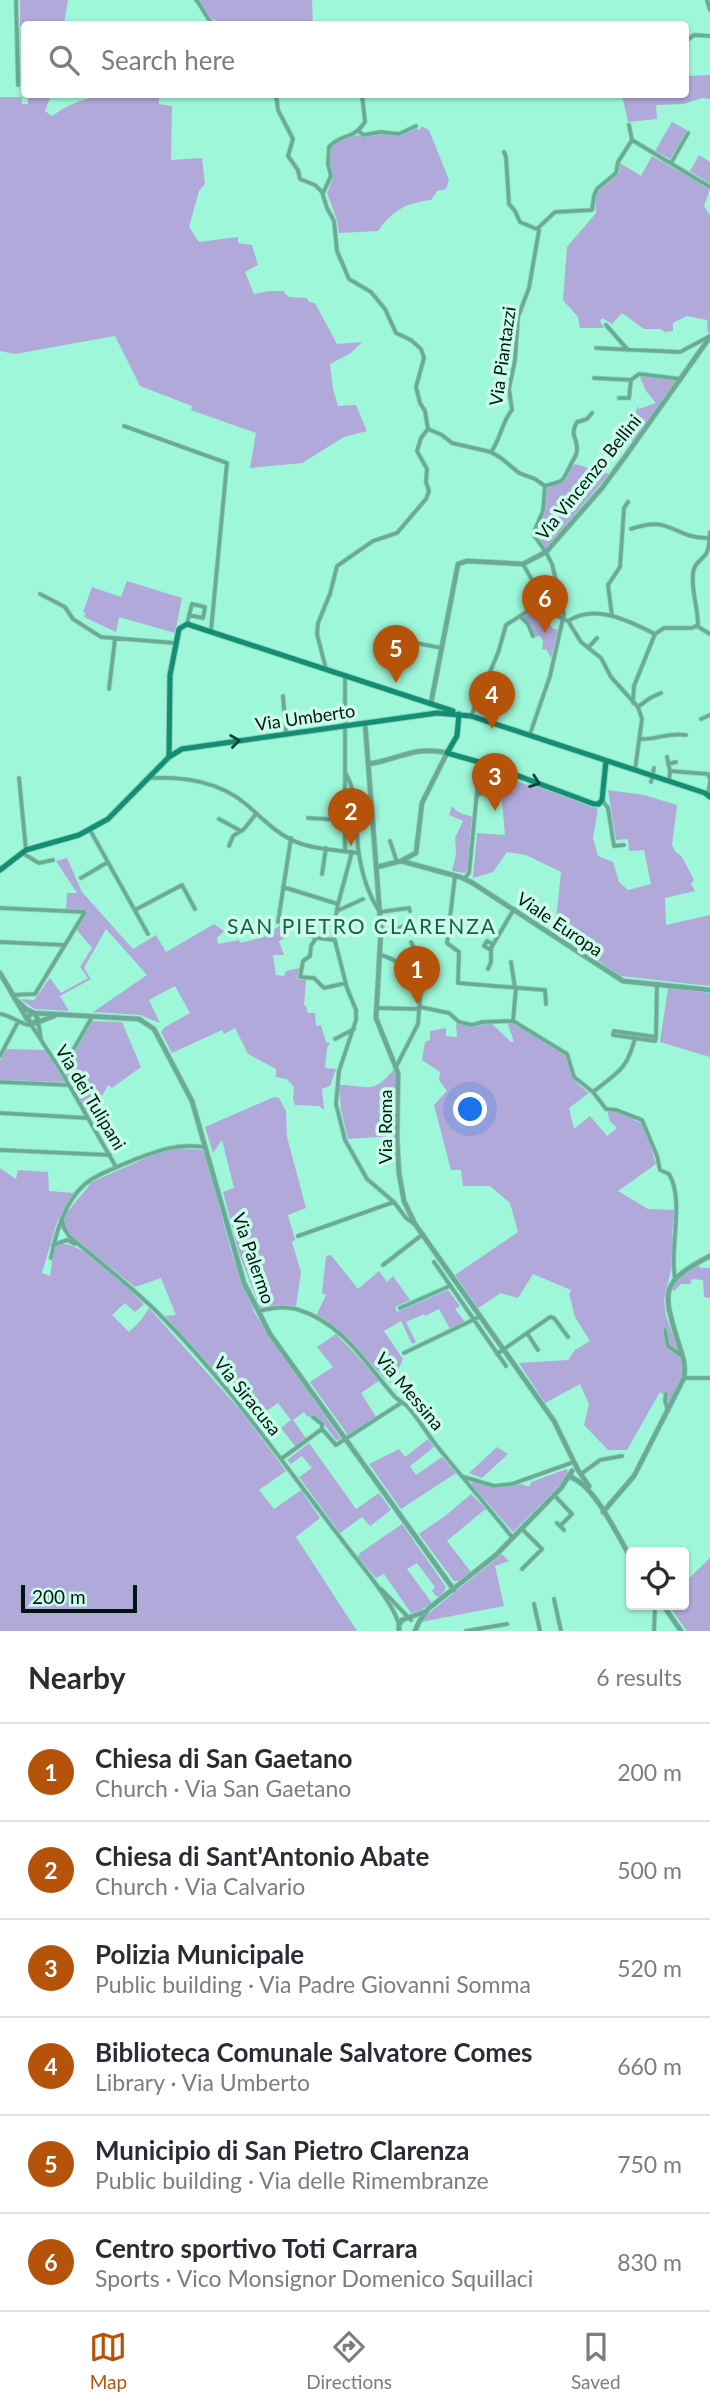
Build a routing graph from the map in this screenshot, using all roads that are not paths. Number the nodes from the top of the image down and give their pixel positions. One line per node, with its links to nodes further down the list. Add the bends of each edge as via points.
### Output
1 (16, 0): 8 (street)
2 (196, 0): 5 (street)
3 (707, 0): 4 (street)
4 (710, 10)
5 (210, 21)
6 (710, 36): 7 (street)
7 (689, 38)
8 (18, 85)
9 (276, 98): 19 (street, via 293,139 288,156 300,179)
10 (362, 98): 13 (street, via 365,118)
11 (629, 125): 15 (street)
12 (416, 126): 13 (street, via 395,134 363,135)
13 (359, 131): 19 (street, via 329,147 331,176)
14 (688, 133): 17 (street)
15 (632, 140): 17 (street); 20 (street, via 616,173 597,189 592,210 555,212)
16 (504, 152): 20 (street, via 509,204 520,222)
17 (671, 163): 18 (street)
18 (710, 187)
19 (323, 193): 31 (street, via 349,279 371,292 396,333 421,349 424,358 416,387)
20 (538, 228): 32 (street, Via Piantazzi, via 529,288 518,317 509,389 512,410)
21 (606, 325): 24 (street)
22 (710, 336): 24 (street, via 680,352); 26 (street, Via Vincenzo Bellini)
23 (596, 348): 24 (street)
24 (628, 349)
25 (594, 378): 27 (street)
26 (681, 379): 27 (street, via 639,373); 38 (street, Via Vincenzo Bellini, via 602,488)
27 (631, 380): 28 (street, via 629,398)
28 (619, 398)
29 (592, 413): 33 (street, via 573,430 577,452 567,475)
30 (124, 426): 50 (street, via 227,463)
31 (428, 429): 32 (street, via 452,443); 60 (street, via 417,452 427,469 426,499 397,533 373,541 334,571 317,634)
32 (491, 453): 33 (street)
33 (545, 486): 38 (street, via 533,534)
34 (628, 502): 45 (street, via 620,567 608,585)
35 (631, 529): 37 (street, via 656,522 690,537)
36 (710, 532): 37 (street)
37 (710, 538): 48 (street, via 694,572)
38 (546, 552): 39 (street, Via Vincenzo Bellini); 44 (street, via 555,573)
39 (523, 564): 41 (street, via 540,594); 58 (street, Via Vincenzo Bellini, via 460,562)
40 (40, 594): 55 (street, via 65,607 87,630)
41 (542, 609): 43 (street); 44 (street)
42 (189, 615): 42 (street, via 192,604 205,607 203,618); 47 (street)
43 (520, 616): 53 (street); 72 (street, via 506,625)
44 (562, 616): 46 (street); 49 (street)
45 (612, 616): 46 (street, via 583,613); 51 (street)
46 (570, 622): 49 (street); 59 (street)
47 (185, 624): 50 (main road); 57 (main road)
48 (697, 626): 51 (street, via 664,628); 52 (street)
49 (560, 628): 77 (street)
50 (211, 631): 60 (main road)
51 (655, 634): 66 (street, via 634,686)
52 (710, 634)
53 (533, 636)
54 (597, 638): 59 (street)
55 (115, 639): 57 (street); 62 (street)
56 (396, 639): 58 (street)
57 (175, 643): 81 (main road)
58 (442, 648): 65 (street, Via Vincenzo Bellini)
59 (588, 648): 66 (street, via 601,658)
60 (326, 669): 61 (main road)
61 (345, 675): 65 (main road); 75 (street)
62 (109, 689)
63 (662, 693): 68 (street)
64 (283, 696): 76 (street)
65 (432, 700): 67 (main road)
66 (633, 703): 68 (street)
67 (439, 706): 69 (main road); 70 (main road)
68 (638, 707): 79 (street)
69 (436, 713): 70 (main road, Via Umberto); 74 (main road, Via Umberto)
70 (460, 713): 72 (main road, Via Umberto); 80 (main road, via 457,736)
71 (710, 715): 73 (street)
72 (471, 716): 77 (main road, Via Umberto)
73 (701, 719)
74 (365, 723): 75 (main road, Via Umberto); 86 (street, Via Roma)
75 (345, 726): 76 (main road, Via Umberto); 92 (street)
76 (286, 734): 81 (main road, Via Umberto, one-way to 76, via 189,748)
77 (530, 735): 83 (main road, Via Umberto)
78 (686, 735): 79 (street)
79 (640, 739): 89 (street)
80 (447, 752): 85 (main road); 86 (street, via 412,751); 117 (street, via 422,803)
81 (169, 757): 90 (main road)
82 (667, 757): 87 (street)
83 (607, 761): 89 (main road, Via Umberto); 100 (main road)
84 (676, 762): 87 (street)
85 (483, 763): 100 (main road, one-way to 100); 127 (street, via 469,873)
86 (368, 764): 122 (street, Via Roma)
87 (668, 764): 91 (street)
88 (654, 768): 93 (street)
89 (635, 770): 93 (main road, Via Umberto)
90 (157, 771): 95 (main road); 96 (street)
91 (670, 771): 97 (street, via 695,771 708,774); 98 (street)
92 (345, 772): 104 (street); 105 (street, via 353,786)
93 (652, 777): 98 (main road, Via Umberto)
94 (19, 778): 113 (street)
95 (150, 778): 96 (street); 106 (main road)
96 (162, 778): 101 (street, via 225,790)
97 (710, 780): 99 (street)
98 (668, 781): 99 (main road, Via Umberto)
99 (709, 796)
100 (600, 802): 110 (street, via 610,814 614,846)
101 (256, 814): 107 (street); 108 (street)
102 (308, 818): 104 (street)
103 (219, 819): 107 (street)
104 (344, 821): 105 (street); 114 (street)
105 (357, 821): 116 (street)
106 (90, 830): 113 (main road); 120 (street)
107 (241, 831): 111 (street)
108 (291, 838): 112 (street); 128 (street)
109 (390, 841): 119 (street)
110 (624, 845)
111 (229, 846)
112 (326, 848): 114 (street); 124 (street)
113 (24, 851): 118 (street, via 39,863); 123 (main road)
114 (345, 851): 115 (street)
115 (352, 852): 116 (street); 130 (street)
116 (359, 853): 137 (street)
117 (416, 853): 119 (street); 121 (street)
118 (53, 860)
119 (399, 861): 121 (street, Viale Europa); 122 (street)
120 (108, 862): 126 (street); 134 (street)
121 (413, 864): 125 (street, Viale Europa)
122 (377, 867): 137 (street, Via Roma)
123 (0, 870)
124 (322, 874)
125 (455, 876): 127 (street, Viale Europa); 155 (street, via 447,943 459,952 458,983)
126 (81, 878)
127 (464, 879): 133 (street, Viale Europa)
128 (283, 887): 130 (street); 138 (street)
129 (363, 899): 135 (street)
130 (338, 904): 135 (street)
131 (0, 908): 147 (street, via 85,912)
132 (195, 909): 134 (street, via 182,885)
133 (513, 909): 150 (street, via 493,944); 154 (street, Viale Europa, via 614,977)
134 (135, 910): 142 (street)
135 (337, 911): 144 (street)
136 (410, 911): 137 (street)
137 (380, 912): 140 (street, Via Roma)
138 (278, 922)
139 (406, 925): 140 (street, via 392,931)
140 (381, 929): 148 (street, Via Roma)
141 (299, 932): 143 (street)
142 (148, 934)
143 (316, 937): 144 (street); 153 (street, via 300,977 314,978 324,988)
144 (334, 940): 153 (street)
145 (0, 942): 147 (street)
146 (411, 942): 151 (street, via 424,956 426,965)
147 (65, 946): 157 (street, via 35,994)
148 (381, 955): 151 (street); 160 (street, Via Roma)
149 (511, 962): 155 (street)
150 (488, 969)
151 (419, 971): 159 (street)
152 (0, 973): 157 (street)
153 (346, 984): 168 (street, via 356,1010)
154 (657, 984): 156 (street, Viale Europa); 169 (street, via 655,1041)
155 (516, 988): 158 (street, via 545,990); 165 (street)
156 (710, 990)
157 (14, 997): 161 (street); 167 (street)
158 (545, 1004)
159 (420, 1008): 160 (street); 165 (street, via 449,1013 472,1025); 173 (street, via 418,1024)
160 (377, 1009): 173 (street, Via Roma)
161 (34, 1013): 163 (street, Via Palermo); 167 (street, via 38,1016); 167 (street, via 28,1015)
162 (0, 1014): 166 (street)
163 (58, 1015): 164 (street, Via Palermo); 167 (street)
164 (92, 1017): 174 (street); 180 (street, Via Palermo, via 139,1019 154,1029 188,1091)
165 (513, 1021): 177 (street, via 567,1054 574,1077)
166 (18, 1022): 167 (street); 172 (street)
167 (32, 1022): 171 (street); 171 (street, Via dei Tulipani)
168 (354, 1029): 170 (street); 184 (street, via 339,1071 336,1104 345,1140 367,1179)
169 (635, 1036): 169 (street, via 613,1035 614,1031); 177 (street, via 625,1066)
170 (335, 1039)
171 (41, 1042): 174 (street, Via dei Tulipani)
172 (0, 1056)
173 (396, 1067): 186 (street, Via Roma, via 399,1173 404,1201)
174 (61, 1072): 176 (street, Via dei Tulipani)
175 (0, 1082): 176 (street)
176 (69, 1085): 179 (street, Via dei Tulipani)
177 (593, 1092): 196 (street, via 606,1109 642,1119 660,1170 672,1179)
178 (0, 1113): 179 (street)
179 (87, 1118): 182 (street, Via dei Tulipani)
180 (206, 1147): 183 (street, via 175,1146); 199 (street, Via Palermo, via 239,1269)
181 (0, 1150): 182 (street)
182 (110, 1155): 183 (street, Via dei Tulipani)
183 (116, 1167): 185 (street, via 83,1186)
184 (394, 1202): 186 (street); 189 (street)
185 (62, 1218): 187 (street); 190 (street)
186 (415, 1224): 188 (street, Via Roma)
187 (57, 1231): 190 (street, Via Siracusa); 191 (street)
188 (423, 1234): 195 (street); 200 (street, Via Roma)
189 (298, 1236)
190 (68, 1238): 191 (street); 221 (street, Via Siracusa, via 163,1318)
191 (53, 1246): 193 (street)
192 (710, 1256): 196 (street)
193 (51, 1258)
194 (434, 1262): 197 (street)
195 (383, 1265)
196 (675, 1278): 209 (street, via 668,1293 669,1315)
197 (450, 1286): 198 (street); 201 (street)
198 (400, 1308)
199 (257, 1312): 214 (street, Via Messina, via 295,1308 327,1325 347,1339); 219 (street, Via Palermo)
200 (479, 1317): 201 (street); 205 (street, Via Roma)
201 (473, 1321): 207 (street); 208 (street)
202 (665, 1330): 209 (street, via 668,1346)
203 (527, 1333): 204 (street, via 552,1317); 205 (street); 206 (street)
204 (568, 1337)
205 (504, 1349): 208 (street); 215 (street, Via Roma)
206 (538, 1350)
207 (404, 1353)
208 (496, 1354): 210 (street)
209 (682, 1356): 212 (street)
210 (506, 1366)
211 (710, 1378): 212 (street)
212 (683, 1379): 216 (street)
213 (666, 1394): 216 (street)
214 (401, 1403): 219 (street); 224 (street, Via Messina)
215 (545, 1408): 222 (street, Via Roma); 223 (street, Via Roma)
216 (668, 1411): 226 (street, via 634,1476)
217 (313, 1418): 218 (street)
218 (322, 1429): 219 (street, via 336,1445); 221 (street)
219 (345, 1440): 233 (street, Via Palermo)
220 (622, 1456): 223 (street, via 600,1460)
221 (281, 1460): 232 (street, Via Siracusa)
222 (571, 1463): 223 (street, Via Roma); 224 (street, via 512,1484 494,1486)
223 (576, 1475): 225 (street); 226 (street)
224 (464, 1477): 229 (street, Via Messina)
225 (554, 1495): 227 (street, via 572,1514); 228 (street)
226 (603, 1512): 230 (street)
227 (560, 1526)
228 (522, 1529): 229 (street); 231 (street, via 542,1549)
229 (513, 1538): 233 (street)
230 (626, 1550)
231 (522, 1569)
232 (372, 1580): 239 (street); 241 (street, via 395,1613)
233 (454, 1590): 236 (street)
234 (554, 1599): 245 (street)
235 (534, 1604): 244 (street)
236 (428, 1609): 239 (street); 242 (street)
237 (658, 1610): 246 (street)
238 (665, 1610): 247 (street)
239 (408, 1617): 241 (street); 242 (street)
240 (507, 1624): 243 (street)
241 (398, 1628)
242 (416, 1629)
243 (466, 1631)
244 (540, 1631)
245 (561, 1631)
246 (654, 1631)
247 (681, 1631)

